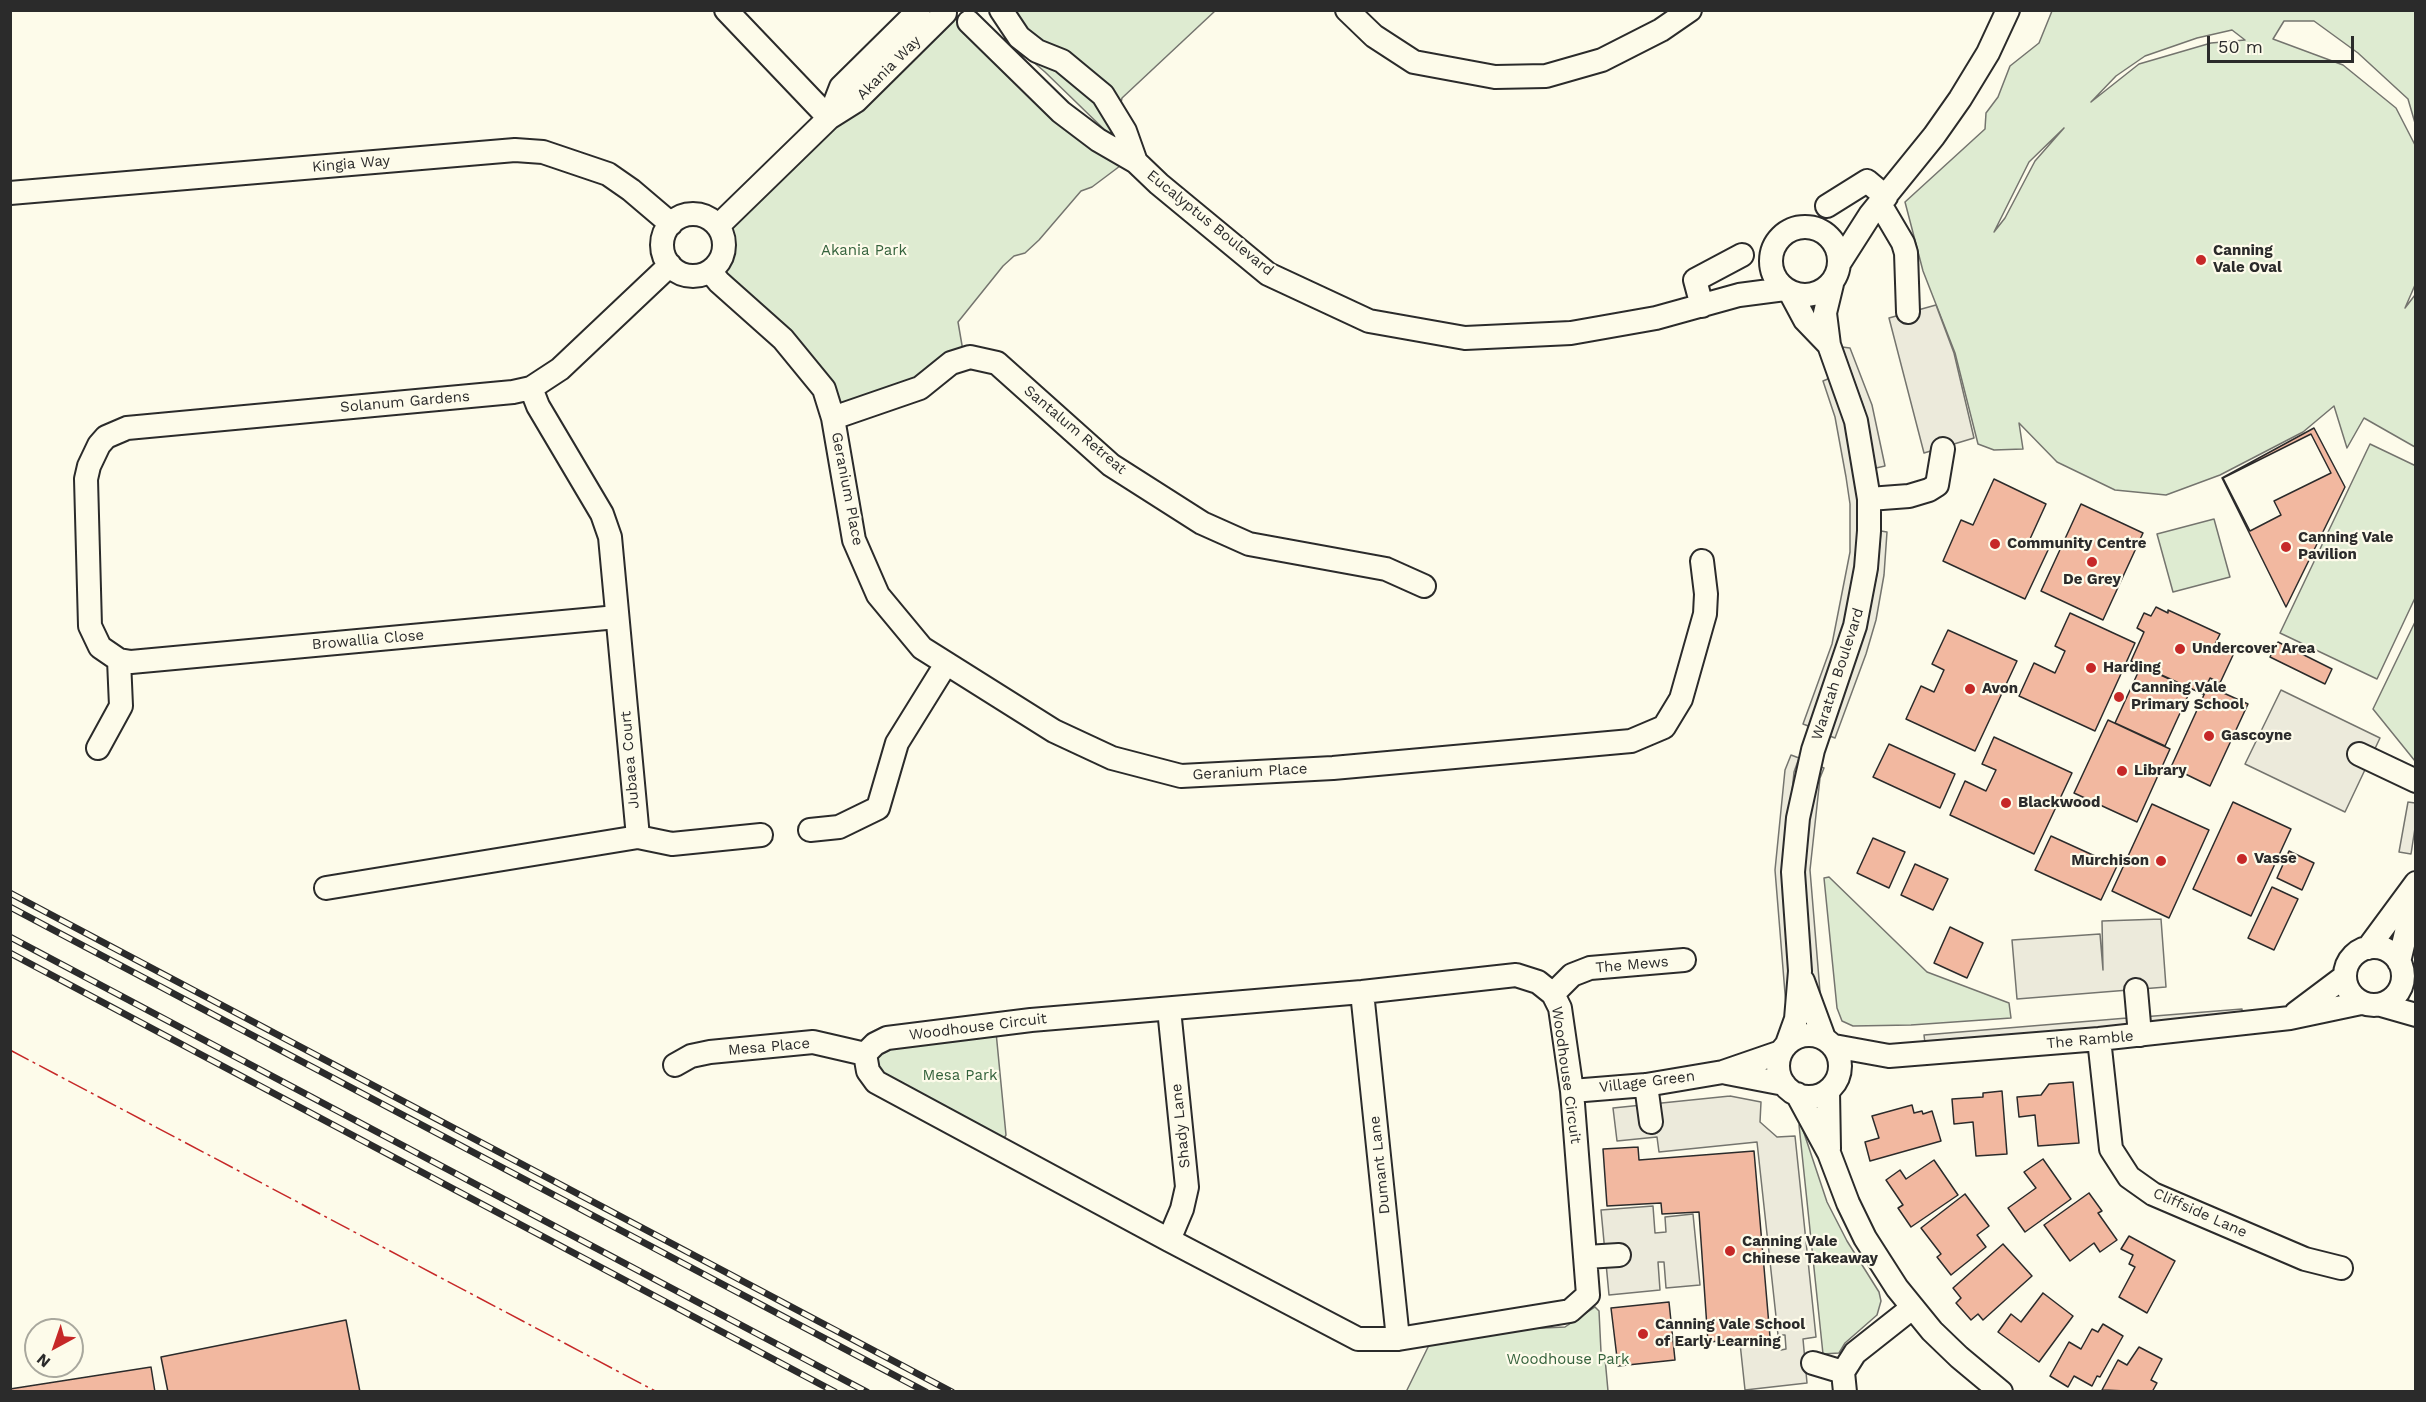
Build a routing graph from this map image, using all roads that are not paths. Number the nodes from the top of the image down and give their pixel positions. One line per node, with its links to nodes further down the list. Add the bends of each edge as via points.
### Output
1 (726, 10): 10 (street)
2 (919, 10): 10 (street, Akania Way, via 842,87)
3 (995, 10): 9 (street)
4 (1001, 10): 11 (street, Eucalyptus Boulevard, via 1019,37 1062,61 1103,94 1125,131)
5 (1347, 10): 6 (street, via 1374,36 1414,62 1495,77 1546,76 1602,60)
6 (1690, 10)
7 (2008, 10): 13 (street, via 1960,99)
8 (944, 12): 9 (street, Eucalyptus Boulevard); 10 (street, Akania Way, via 856,101)
9 (969, 22): 11 (street, Eucalyptus Boulevard, via 1061,112)
10 (829, 118): 16 (street, Akania Way)
11 (1136, 162): 26 (street, Eucalyptus Boulevard, via 1268,274 1369,321 1465,338 1571,333)
12 (10, 193): 15 (street, Kingia Way, via 515,150 543,152 608,174)
13 (1878, 205): 14 (street, via 1868,181); 17 (street); 20 (street); 27 (street, via 1906,253)
14 (1827, 206)
15 (670, 224): 16 (street, via 694,214); 21 (street, via 662,245)
16 (718, 226): 22 (street, via 724,246 722,257)
17 (1824, 232): 19 (street, via 1801,227 1788,232 1778,240); 20 (street, via 1833,240)
18 (1742, 255): 26 (street, via 1695,280)
19 (1771, 262): 24 (street, via 1773,274); 25 (street)
20 (1840, 262): 23 (street)
21 (670, 265): 22 (street, via 694,276); 29 (street, Solanum Gardens, via 560,369)
22 (710, 271): 30 (street, Geranium Place, via 783,339 824,389)
23 (1832, 284): 24 (street, Eucalyptus Boulevard, via 1817,294 1805,296); 28 (street, Waratah Boulevard, via 1825,313)
24 (1787, 290): 25 (street, Eucalyptus Boulevard); 28 (street, Waratah Boulevard, via 1805,320)
25 (1739, 296): 26 (street, Eucalyptus Boulevard)
26 (1702, 306)
27 (1908, 312)
28 (1829, 345): 32 (street, Waratah Boulevard, via 1856,421)
29 (531, 388): 35 (street, Jubaea Court, via 602,514 610,537); 36 (street, Solanum Gardens, via 128,428 106,437 86,479 90,626 100,647)
30 (833, 418): 34 (street, Santalum Retreat, via 920,388 951,363 970,357 997,363 1111,465 1202,523 1249,544 1386,569); 37 (street, Geranium Place, via 854,540 878,595 922,648)
31 (1943, 449): 32 (street, via 1937,485 1909,496)
32 (1869, 499): 49 (street, Waratah Boulevard, via 1861,605 1813,750 1798,818 1793,872)
33 (1702, 561): 37 (street, Geranium Place, via 1705,614 1681,699 1664,727 1631,741 1333,768 1181,776 1112,758 1054,731)
34 (1424, 586)
35 (617, 617): 36 (street, Browallia Close, via 131,662); 43 (street, Jubaea Court)
36 (119, 660): 38 (street, via 121,706)
37 (946, 664): 41 (street, via 897,742 878,808 839,827)
38 (98, 748)
39 (2358, 754): 40 (street)
40 (2415, 782)
41 (810, 830)
42 (761, 835): 43 (street, via 672,844)
43 (638, 837): 45 (street)
44 (2415, 883): 47 (street)
45 (326, 888)
46 (2415, 890): 51 (street)
47 (2368, 948): 50 (street, via 2354,955); 51 (street, via 2386,950)
48 (1684, 960): 54 (street, The Mews, via 1590,968 1572,975)
49 (1800, 971): 61 (street, Waratah Boulevard); 62 (street, Waratah Boulevard, via 1796,1019)
50 (2344, 977): 55 (street, via 2349,992); 58 (street)
51 (2406, 979): 55 (street, via 2395,996)
52 (2136, 990): 59 (street)
53 (1362, 992): 54 (street, Woodhouse Circuit, via 1516,975 1538,982); 56 (street, Woodhouse Circuit); 78 (street, Dumant Lane)
54 (1553, 994): 70 (street, Woodhouse Circuit, via 1560,1008)
55 (2371, 1004): 57 (street); 58 (street, The Ramble)
56 (1169, 1009): 63 (street, Woodhouse Circuit, via 1031,1020 887,1038); 73 (street, Shady Lane, via 1187,1187)
57 (2415, 1015)
58 (2290, 1018): 59 (street, The Ramble)
59 (2140, 1035): 60 (street, The Ramble)
60 (2099, 1039): 64 (street, The Ramble); 76 (street, Cliffside Lane, via 2111,1149 2129,1177 2153,1194 2305,1259)
61 (1829, 1042): 62 (street, via 1804,1035); 64 (street, The Ramble); 67 (street, Waratah Boulevard, via 1839,1054)
62 (1784, 1048): 66 (street, Village Green); 69 (street, Waratah Boulevard, via 1778,1069)
63 (865, 1054): 65 (street, Mesa Place, via 813,1042 710,1052); 73 (street, Woodhouse Circuit, via 868,1071 876,1082)
64 (1889, 1056): 67 (street, The Ramble)
65 (675, 1065)
66 (1723, 1072): 68 (street, Village Green); 69 (street, Village Green)
67 (1834, 1083): 69 (street, via 1818,1096 1807,1097); 72 (street, Waratah Boulevard)
68 (1646, 1085): 70 (street, Village Green); 71 (street)
69 (1790, 1089): 72 (street, Waratah Boulevard)
70 (1572, 1091): 75 (street, Woodhouse Circuit)
71 (1651, 1122)
72 (1829, 1153): 77 (street, Waratah Boulevard, via 1865,1238)
73 (1169, 1240): 78 (street, Woodhouse Circuit, via 1358,1339)
74 (1618, 1255): 75 (street)
75 (1586, 1257): 78 (street, Woodhouse Circuit, via 1588,1295 1570,1311)
76 (2341, 1268)
77 (1912, 1308): 80 (street, via 1855,1353); 81 (street, Waratah Boulevard, via 1959,1357)
78 (1398, 1339)
79 (1814, 1363): 80 (street)
80 (1844, 1382)
81 (2001, 1392)

